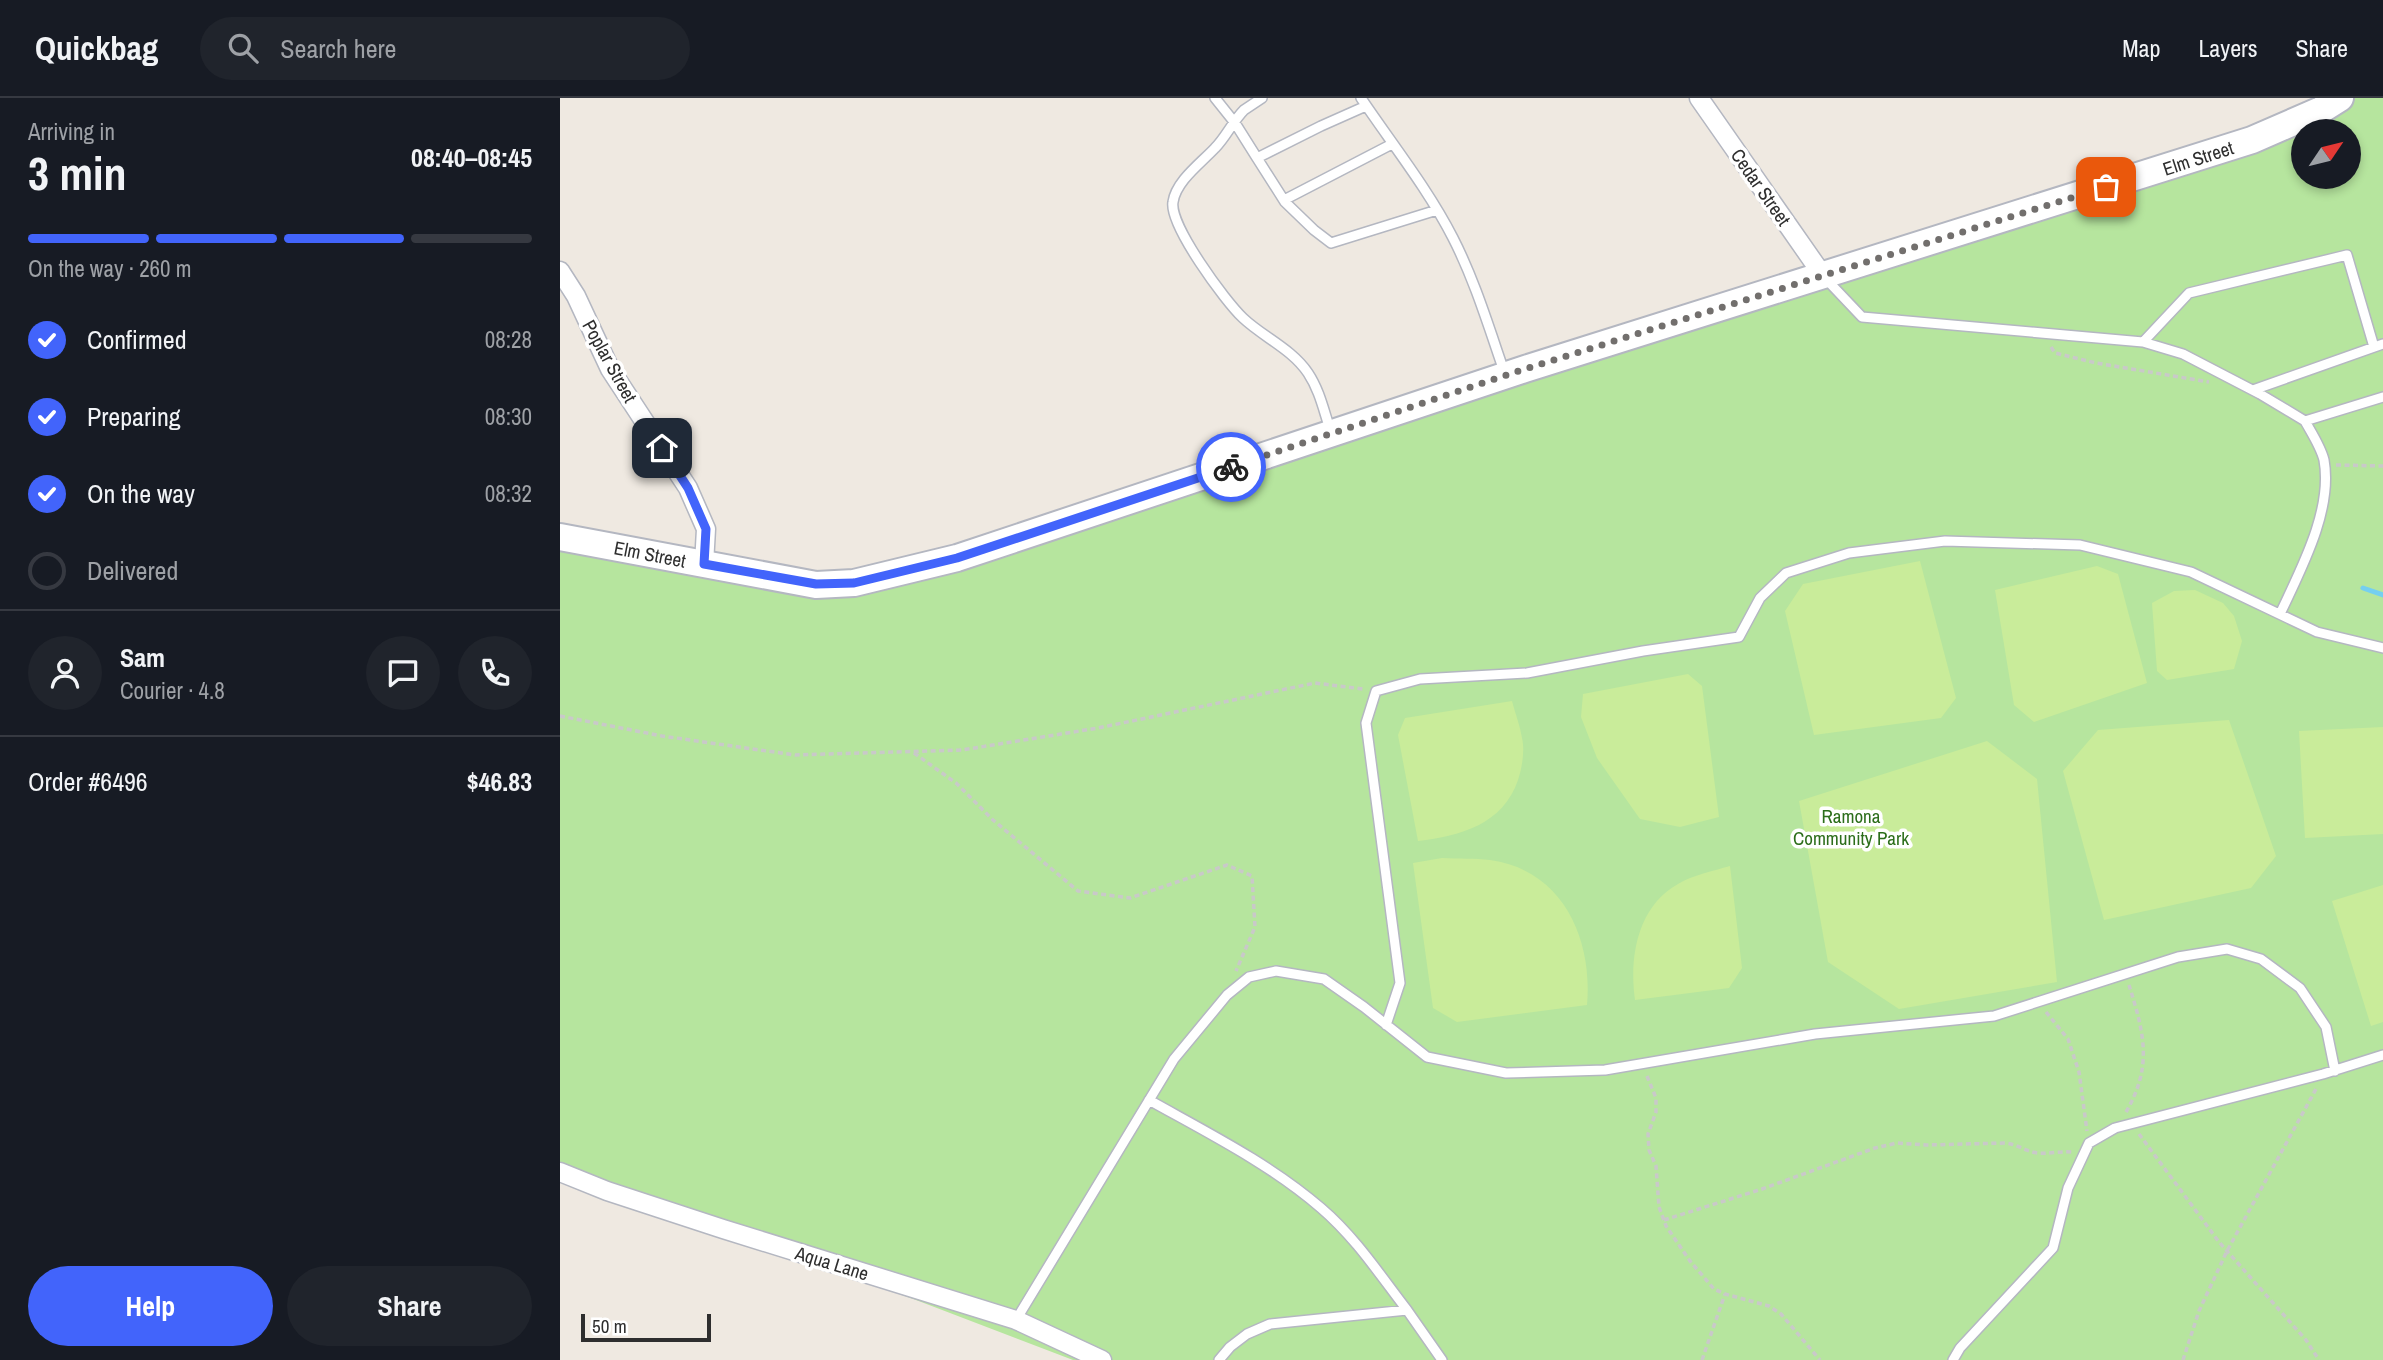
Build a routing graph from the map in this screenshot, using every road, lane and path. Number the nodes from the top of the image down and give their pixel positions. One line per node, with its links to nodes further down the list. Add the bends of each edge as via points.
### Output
1 (1215, 98): 6 (lane)
2 (1262, 98): 6 (lane)
3 (1699, 98): 12 (street, Cedar Street)
4 (2340, 98): 12 (street, Elm Street, via 2252,140)
5 (1364, 102): 7 (lane); 8 (lane)
6 (1235, 123): 8 (lane); 21 (lane, via 1177,191 1172,211 1182,235 1230,303 1308,372)
7 (1392, 144): 9 (lane); 10 (lane)
8 (1257, 158): 9 (lane)
9 (1284, 200): 10 (lane, via 1331,243)
10 (1437, 210): 16 (lane, via 1475,287)
11 (560, 271): 25 (street, Poplar Street, via 610,369 688,488 706,529)
12 (1824, 277): 13 (lane, via 1862,317); 16 (street, Elm Street)
13 (2039, 332): 14 (lane); 17 (path, via 2055,353 2204,382)
14 (2144, 342): 15 (lane, via 2189,293 2347,255); 17 (lane, via 2183,354)
15 (2379, 345): 18 (lane)
16 (1506, 376): 21 (street, Elm Street)
17 (2240, 384): 18 (lane)
18 (2253, 390): 20 (lane)
19 (2383, 397): 20 (lane)
20 (2305, 421): 22 (lane)
21 (1331, 434): 25 (street, Elm Street, via 957,558 854,583 816,584)
22 (2324, 465): 23 (path); 26 (lane, via 2325,500 2304,563)
23 (2383, 466)
24 (560, 537): 25 (street, Elm Street)
25 (704, 564)
26 (2280, 614): 27 (lane, via 2317,632); 28 (lane, via 2191,572 2080,545 1945,541 1849,553 1786,573 1760,598 1739,637 1527,673 1420,679)
27 (2383, 648)
28 (1376, 691): 30 (path, via 1315,683 1098,728 962,750); 34 (lane, via 1366,723 1400,983)
29 (560, 716): 30 (path, via 795,755)
30 (912, 751): 32 (path, via 956,783 1078,891 1130,898 1227,865 1252,876 1255,927 1234,973)
31 (2125, 974): 33 (lane); 37 (lane, via 2178,957 2227,949 2261,959 2300,988 2326,1027); 41 (path, via 2145,1053 2143,1074)
32 (1241, 984): 34 (lane, via 1249,977 1276,971 1324,979); 39 (lane, via 1174,1059)
33 (2038, 1002): 36 (lane, via 1994,1016 1815,1034); 42 (path, via 2068,1039 2079,1072)
34 (1386, 1025): 36 (lane, via 1427,1057 1506,1073 1605,1070)
35 (2383, 1055): 37 (lane)
36 (1642, 1064): 45 (path, via 1656,1098 1649,1150)
37 (2335, 1071): 38 (lane)
38 (2323, 1074): 40 (lane); 46 (path)
39 (1149, 1100): 48 (lane, via 1241,1151 1322,1208 1354,1240); 49 (lane)
40 (2131, 1125): 41 (lane); 46 (path)
41 (2115, 1128): 42 (lane)
42 (2090, 1143): 43 (lane)
43 (2085, 1154): 45 (path, via 2040,1153 2005,1143 1897,1143); 55 (lane, via 2068,1188 2053,1248 1959,1348)
44 (560, 1172): 49 (street, Aqua Lane, via 723,1229)
45 (1664, 1220): 47 (path, via 1690,1261 1714,1289)
46 (2227, 1251): 56 (path, via 2199,1311); 57 (path)
47 (1726, 1294): 53 (path); 54 (path, via 1782,1314)
48 (1406, 1310): 51 (lane, via 1270,1324 1247,1334); 52 (lane)
49 (1016, 1320): 50 (street, Aqua Lane)
50 (1102, 1360)
51 (1219, 1360)
52 (1442, 1360)
53 (1702, 1360)
54 (1820, 1360)
55 (1953, 1360)
56 (2183, 1360)
57 (2319, 1360)

